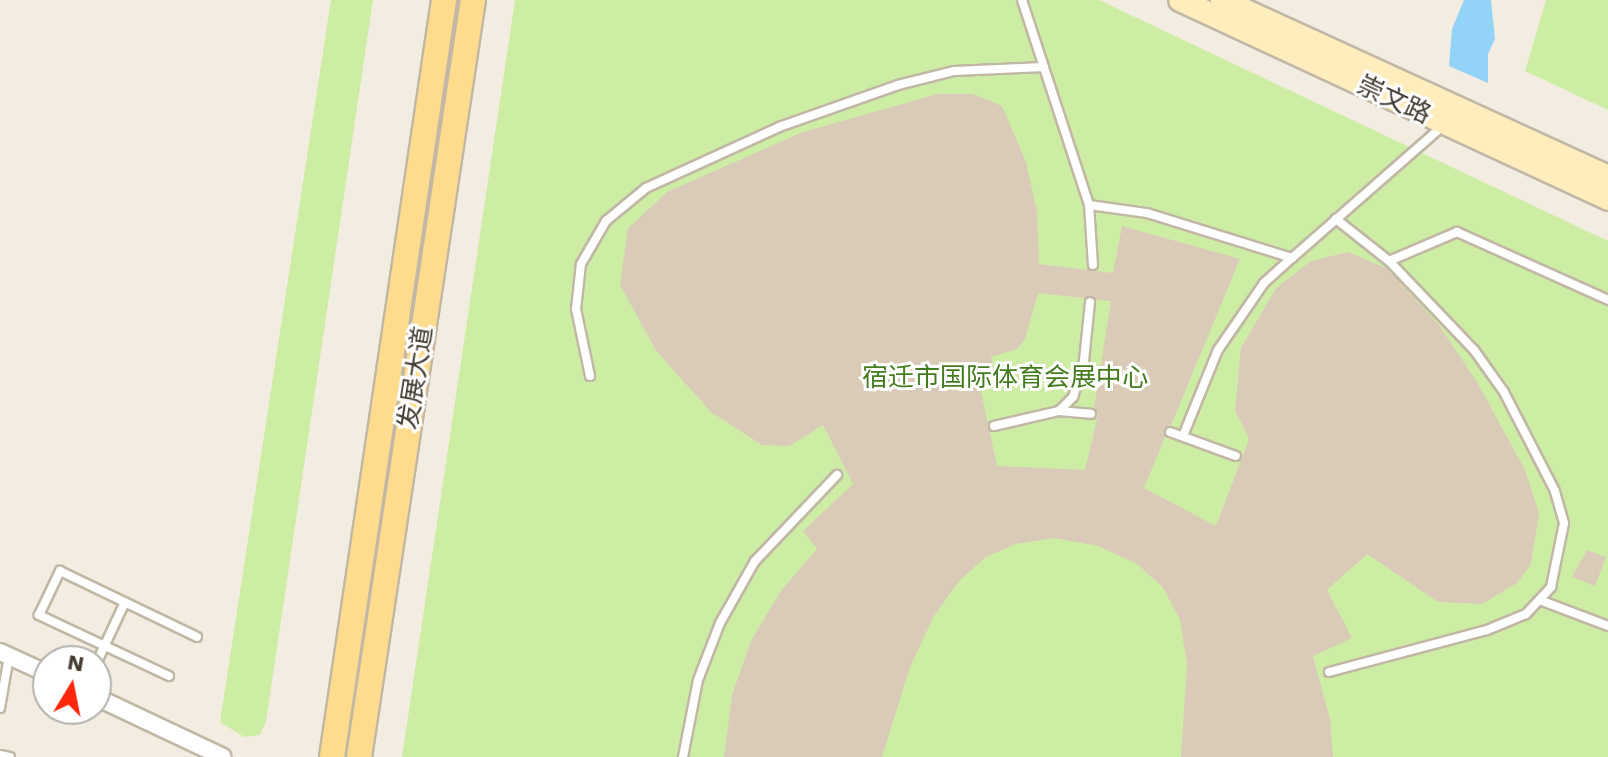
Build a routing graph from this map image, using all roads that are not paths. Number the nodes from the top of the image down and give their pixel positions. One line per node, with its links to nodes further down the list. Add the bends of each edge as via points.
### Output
1 (444, 0): 41 (main road, 发展大道)
2 (473, 0): 42 (main road, 发展大道)
3 (1022, 0): 6 (lane)
4 (1180, 0): 7 (street, 崇文路)
5 (1222, 0): 8 (street, 崇文路)
6 (1044, 67): 10 (lane); 17 (lane, via 954,71 898,85 779,127 646,188 606,221 581,264 576,309)
7 (1446, 124): 9 (street, 崇文路); 11 (lane)
8 (1608, 177)
9 (1608, 199)
10 (1089, 205): 12 (lane, via 1175,220); 14 (lane)
11 (1336, 219): 12 (lane); 13 (lane)
12 (1292, 258): 22 (lane, via 1264,283 1218,350)
13 (1389, 261): 15 (lane, via 1457,232); 25 (lane, via 1474,350 1504,392 1555,491 1564,523 1562,545)
14 (1093, 265)
15 (1608, 300)
16 (1090, 302): 18 (lane, via 1078,384)
17 (590, 376)
18 (1059, 411): 19 (lane); 20 (lane)
19 (1091, 414)
20 (994, 426)
21 (1170, 432): 22 (lane)
22 (1183, 436): 23 (lane)
23 (1236, 456)
24 (837, 475): 43 (lane, via 755,561 720,623 698,680)
25 (1542, 601): 27 (lane); 34 (lane, via 1526,614 1487,630)
26 (125, 602): 28 (lane); 29 (lane, via 60,571 39,615); 30 (lane)
27 (1608, 626)
28 (197, 637)
29 (102, 645)
30 (104, 645)
31 (112, 650): 35 (lane)
32 (4, 654): 33 (street); 37 (lane)
33 (32, 667)
34 (1329, 672)
35 (169, 676)
36 (112, 705): 40 (street)
37 (0, 708)
38 (0, 755): 39 (lane)
39 (10, 757)
40 (223, 757)
41 (332, 757)
42 (359, 757)
43 (683, 757)

